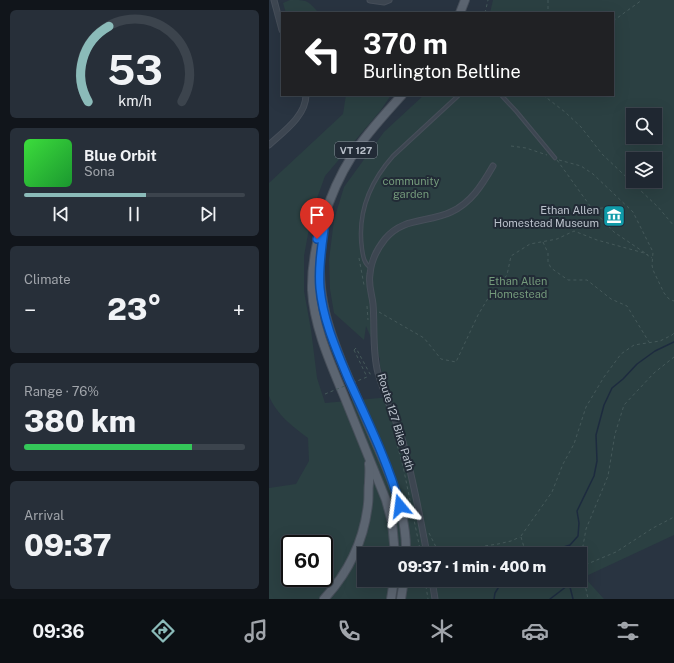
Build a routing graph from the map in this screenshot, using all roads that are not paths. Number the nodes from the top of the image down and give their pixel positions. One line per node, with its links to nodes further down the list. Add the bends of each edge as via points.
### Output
1 (274, 0): 6 (street)
2 (370, 0): 3 (street)
3 (389, 0)
4 (465, 0): 5 (main road)
5 (460, 12)
6 (281, 26)
7 (306, 96): 11 (street, via 303,108 293,122)
8 (401, 96): 14 (main road, VT 127, via 353,155 340,178)
9 (458, 96): 15 (lane, via 393,156 373,183 364,205 360,235 363,258)
10 (502, 96): 12 (lane)
11 (269, 145)
12 (555, 158)
13 (493, 166): 15 (street, via 472,198 462,206 450,212 412,221 394,230 379,247)
14 (326, 215): 16 (main road, VT 127, via 317,239 314,259 312,290 316,318 325,350); 18 (main road, VT 127, via 320,288 326,319 394,486 404,526)
15 (371, 268): 19 (street, via 369,282 378,373 402,441)
16 (369, 457): 17 (main road, VT 127, via 386,500 392,522); 23 (main road, via 367,516 360,540 343,575)
17 (394, 547)
18 (406, 547)
19 (426, 547)
20 (393, 587): 24 (main road)
21 (403, 587): 25 (main road)
22 (433, 587): 26 (street)
23 (324, 599)
24 (391, 599)
25 (401, 599)
26 (435, 599)

